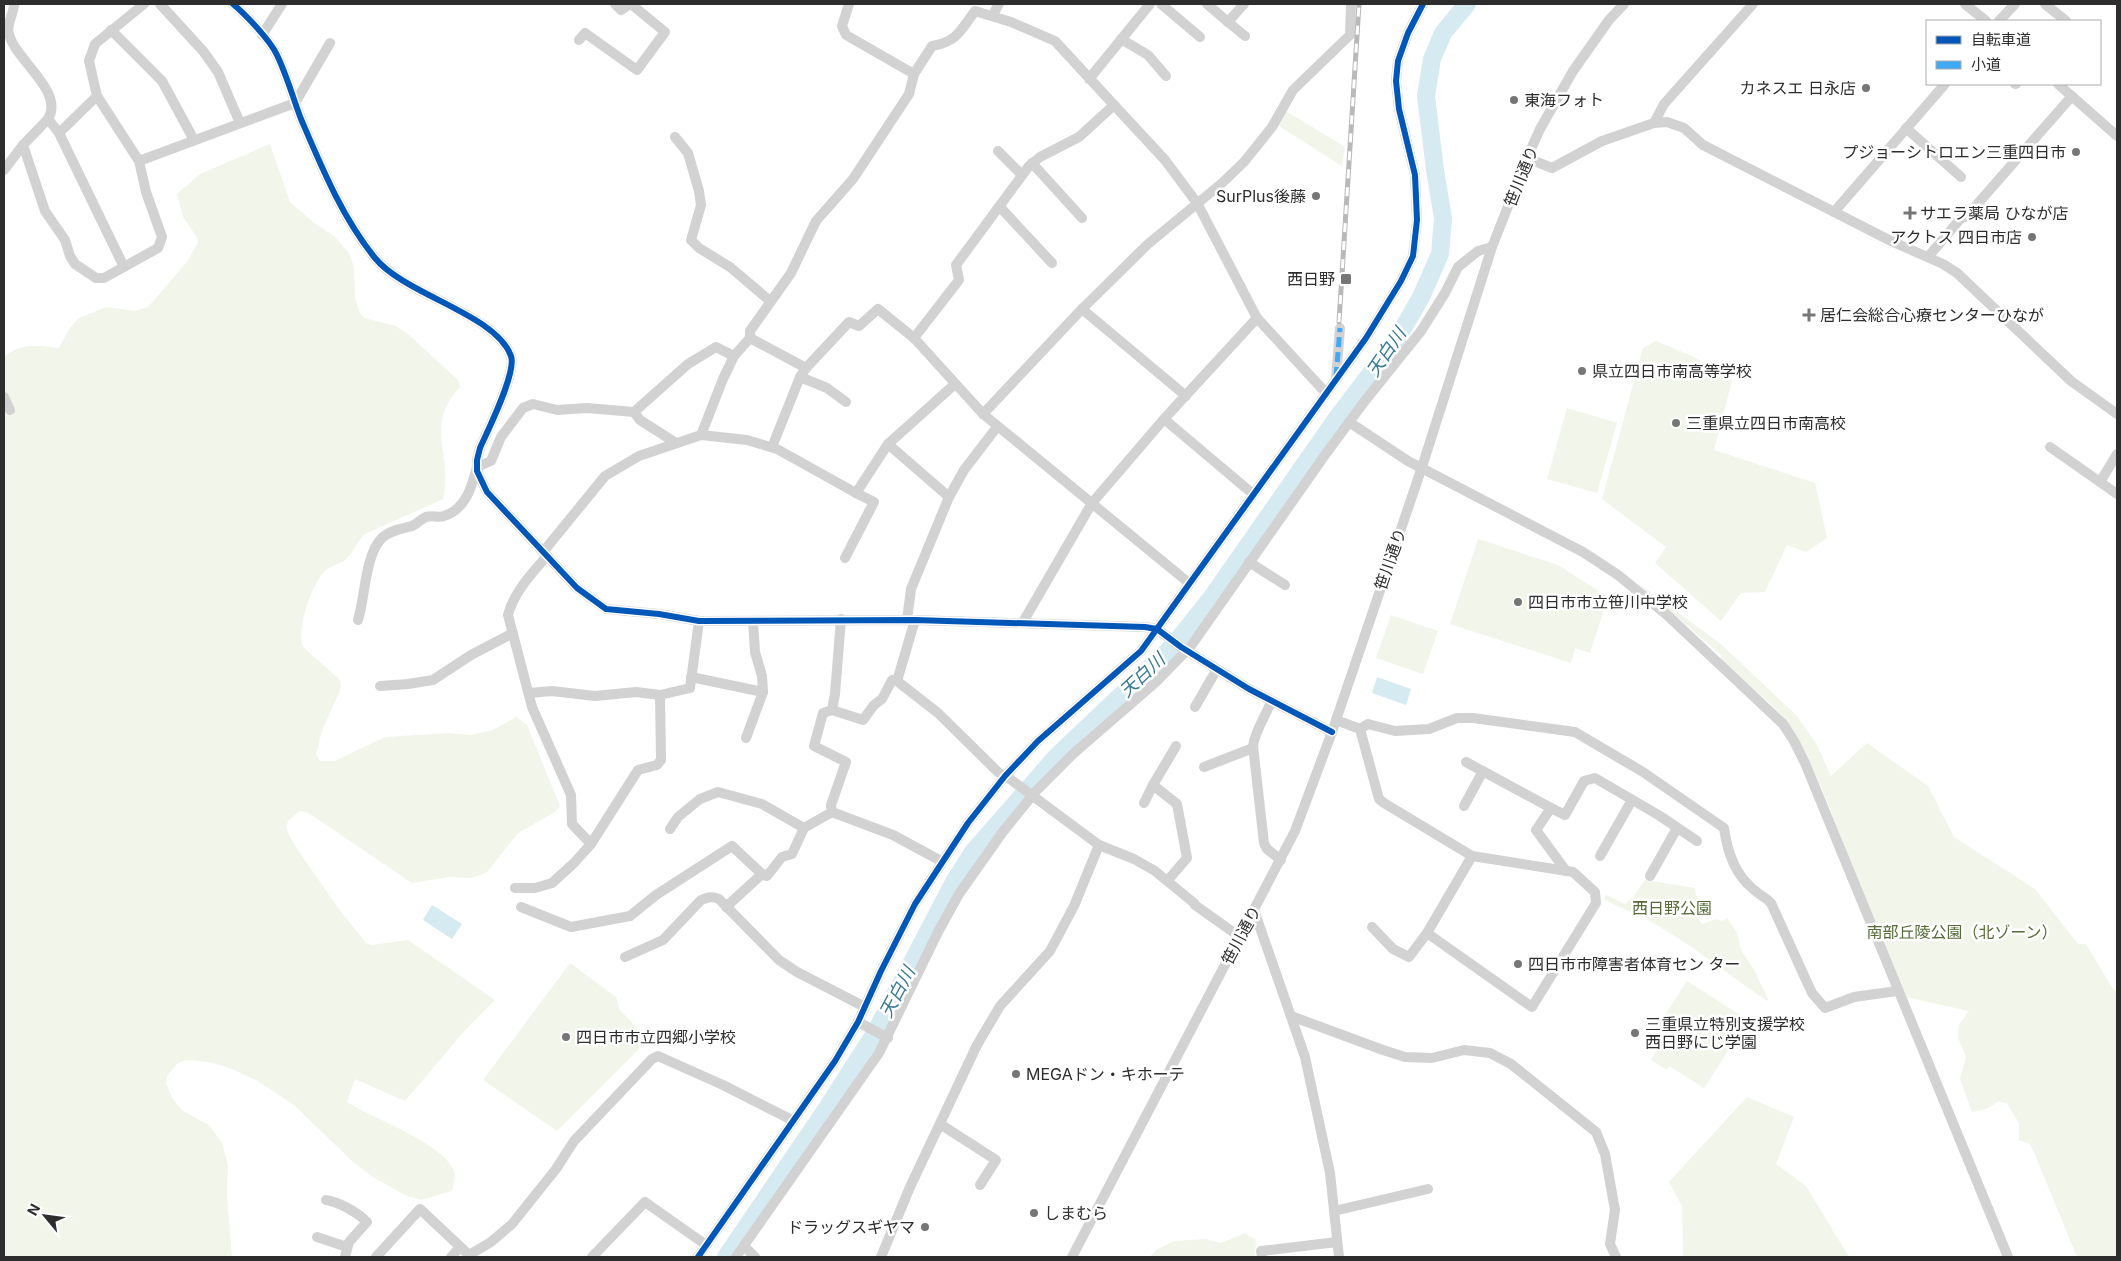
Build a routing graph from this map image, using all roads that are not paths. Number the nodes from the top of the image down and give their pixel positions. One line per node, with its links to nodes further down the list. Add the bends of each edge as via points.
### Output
1 (14, 4): 44 (street, via 9,35 50,96 52,106)
2 (144, 4): 26 (street)
3 (160, 4): 45 (street, via 204,51 218,72)
4 (234, 4): 28 (street)
5 (282, 4): 28 (street)
6 (614, 4): 7 (street, via 621,10)
7 (631, 4): 33 (street, via 666,32 636,70 585,33)
8 (849, 4): 27 (street, via 842,26)
9 (999, 4): 21 (street)
10 (1150, 4): 32 (street)
11 (1161, 4): 31 (street)
12 (1207, 4): 25 (street)
13 (1244, 4): 25 (street)
14 (1352, 4): 60 (street, via 1350,35 1293,90 1272,127 1244,162)
15 (1423, 4): 76 (street, via 1398,61 1396,81 1399,109 1415,175 1417,220 1413,256 1366,338)
16 (1624, 4): 54 (street, 笹川通り, via 1573,71)
17 (1753, 4): 46 (street, via 1664,104)
18 (1965, 4): 22 (street)
19 (2014, 4): 23 (street)
20 (2046, 4): 24 (street)
21 (992, 16): 35 (street, via 975,11 952,40 932,46); 37 (street, via 1055,41)
22 (1985, 20)
23 (2000, 20)
24 (2065, 20)
25 (1228, 22): 29 (street)
26 (111, 30): 40 (street, via 95,44 89,61); 51 (street, via 162,81)
27 (846, 34): 30 (street); 35 (street)
28 (262, 35): 42 (street, via 276,54)
29 (1245, 36)
30 (835, 37)
31 (1200, 37)
32 (1121, 39): 36 (street, via 1148,55); 37 (street)
33 (579, 40)
34 (330, 43): 42 (street)
35 (914, 74): 68 (street, via 909,94 853,179 816,221 791,273)
36 (1166, 76)
37 (1089, 79): 43 (street)
38 (1944, 85): 47 (street)
39 (2059, 85): 41 (street)
40 (97, 96): 48 (street); 55 (street)
41 (2072, 96): 49 (street); 65 (street)
42 (295, 103): 45 (street); 95 (street, via 338,203 377,260 400,279 494,333 507,346 512,359 510,375 480,448)
43 (1114, 105): 56 (street, via 1079,137); 60 (street, via 1165,160)
44 (48, 119): 48 (street); 52 (street)
45 (240, 123): 51 (street)
46 (1654, 123): 54 (street, via 1602,142 1556,167); 62 (street, via 1667,122 1684,128 1703,145)
47 (1906, 128): 59 (street); 62 (street)
48 (59, 133): 67 (street)
49 (2117, 136)
50 (675, 137): 68 (street, via 688,153 699,191 701,205 691,240)
51 (194, 140): 55 (street)
52 (23, 145): 57 (street); 67 (street, via 45,211 65,240 75,264 96,278 104,278)
53 (998, 151): 58 (street)
54 (1527, 158): 64 (street, 笹川通り)
55 (139, 161): 67 (street, via 162,237 158,248)
56 (1032, 163): 58 (street); 63 (street)
57 (4, 170)
58 (1022, 175): 61 (street)
59 (1961, 177)
60 (1197, 203): 69 (street, via 1148,244); 70 (street)
61 (1000, 207): 66 (street); 73 (street, via 956,265 959,280)
62 (1834, 212): 65 (street)
63 (1082, 218)
64 (1492, 247): 87 (street, via 1478,251 1458,267 1421,331); 96 (street, 笹川通り)
65 (1928, 257): 85 (street, via 1956,273 2071,381)
66 (1052, 263)
67 (124, 267)
68 (770, 301): 72 (street, via 750,331)
69 (1082, 309): 79 (street); 84 (street)
70 (1257, 318): 78 (street); 79 (street)
71 (1340, 328): 76 (street)
72 (750, 338): 74 (street); 75 (street)
73 (914, 338): 75 (street, via 878,309 859,326 849,322); 77 (street)
74 (734, 356): 83 (street, via 716,347 688,364); 89 (street)
75 (803, 372): 81 (street); 92 (street)
76 (1336, 380): 78 (street)
77 (955, 384): 84 (street); 91 (street)
78 (1326, 392): 99 (street)
79 (1186, 396): 86 (street)
80 (4, 397): 82 (street)
81 (846, 402)
82 (10, 410)
83 (634, 412): 90 (street, via 640,420); 95 (street, via 587,408 556,410 532,404 523,408 500,437 491,461)
84 (983, 414): 88 (street)
85 (2117, 414)
86 (1164, 419): 99 (street); 102 (street)
87 (1349, 422): 96 (street); 105 (street)
88 (998, 427): 101 (street, via 964,470); 102 (street)
89 (701, 435): 90 (street); 92 (street, via 747,440)
90 (676, 443): 103 (street, via 639,456 605,476)
91 (888, 444): 98 (street); 101 (street)
92 (772, 447): 98 (street)
93 (2050, 447): 97 (street)
94 (2117, 454): 97 (street)
95 (477, 467): 103 (street, via 487,492); 109 (street, via 470,493 451,513 443,517 426,517 381,538 364,584)
96 (1422, 467): 127 (street, 笹川通り); 166 (street, via 1583,552 1618,575 1673,620 1783,724 1806,763)
97 (2100, 482): 100 (street)
98 (856, 493): 104 (street, via 874,502)
99 (1253, 494): 106 (street)
100 (2117, 494)
101 (949, 497): 111 (street, via 911,589)
102 (1092, 503): 106 (street); 113 (street)
103 (545, 554): 110 (street, via 577,588 606,610); 115 (street, via 510,605 508,615)
104 (845, 558)
105 (1249, 562): 107 (street); 116 (street, via 1225,599)
106 (1189, 583): 114 (street)
107 (1285, 585)
108 (841, 619): 111 (street); 112 (street); 126 (street)
109 (358, 620)
110 (699, 620): 112 (street); 118 (street)
111 (911, 620): 113 (street); 119 (street)
112 (753, 621): 121 (street)
113 (1023, 622): 114 (street)
114 (1157, 629): 116 (street); 136 (street, via 1141,651 1067,714)
115 (513, 633): 120 (street, via 433,680); 122 (street)
116 (1184, 649): 117 (street); 138 (street, via 1148,688 1073,754)
117 (1217, 669): 124 (street); 125 (street)
118 (691, 677): 121 (street); 123 (street, via 690,688)
119 (898, 681): 126 (street, via 892,680 882,699 863,720); 136 (street, via 938,713 998,772)
120 (380, 686)
121 (763, 692): 130 (street)
122 (529, 694): 123 (street, via 552,691 595,696 636,692); 148 (street, via 571,795 572,824)
123 (660, 695): 148 (street, via 661,760 657,765 638,770)
124 (1272, 702): 129 (street); 132 (street, via 1255,734)
125 (1195, 707)
126 (832, 710): 143 (street, via 823,713 814,746 846,762 831,805)
127 (1336, 720): 128 (street); 129 (street, 笹川通り)
128 (1360, 729): 150 (street, via 1379,799); 166 (street, via 1368,724 1395,731 1429,729 1457,718 1473,718 1575,732 1643,772 1724,828 1732,862 1751,888 1767,898 1812,993 1825,1008 1854,998)
129 (1332, 732): 152 (street, 笹川通り, via 1309,797)
130 (746, 738)
131 (1176, 746): 137 (street)
132 (1253, 748): 134 (street); 152 (street, via 1264,843)
133 (1466, 762): 135 (street)
134 (1204, 767)
135 (1483, 771): 141 (street); 142 (street)
136 (1008, 777): 138 (street); 153 (street)
137 (1153, 785): 140 (street); 157 (street, via 1177,804 1187,858)
138 (1032, 796): 149 (street); 170 (street, via 1002,832 959,894 919,967)
139 (1632, 800): 142 (street, via 1595,778 1584,782 1565,815); 145 (street); 151 (street)
140 (1144, 803)
141 (1464, 806)
142 (1551, 808): 154 (street, via 1536,830)
143 (832, 812): 144 (street); 153 (street, via 893,835)
144 (804, 828): 146 (street, via 762,804 718,792 700,799 678,817); 155 (street, via 792,854 782,857 767,876)
145 (1677, 828): 147 (street); 156 (street)
146 (670, 829)
147 (1697, 841)
148 (591, 844): 158 (street, via 552,883 535,888)
149 (1099, 845): 157 (street, via 1134,859); 172 (street, via 1074,906 1050,951 1000,1006 977,1045)
150 (1472, 856): 154 (street); 163 (street)
151 (1600, 856)
152 (1281, 860): 161 (street, 笹川通り)
153 (941, 862): 167 (street, via 900,933)
154 (1566, 871): 163 (street, via 1573,872 1594,892 1596,903 1532,1007)
155 (762, 874): 159 (street, via 732,846 656,895 630,916 571,927); 160 (street)
156 (1650, 876)
157 (1168, 880): 164 (street, via 1195,905)
158 (515, 888)
159 (521, 907)
160 (726, 907): 165 (street, via 708,896 663,940); 167 (street, via 779,960)
161 (1254, 910): 164 (street, 笹川通り); 168 (street)
162 (1372, 927): 163 (street, via 1393,949 1409,957)
163 (1427, 934)
164 (1240, 937): 191 (street, 笹川通り)
165 (625, 958)
166 (1898, 991): 195 (street)
167 (865, 1007): 169 (street)
168 (1291, 1016): 176 (street, via 1315,1098); 194 (street, via 1405,1056 1432,1058 1464,1050 1490,1053 1510,1064 1596,1132 1605,1154 1616,1210 1610,1244)
169 (860, 1023): 170 (street); 171 (street)
170 (887, 1037): 180 (street)
171 (792, 1120): 179 (street); 183 (street, via 658,1056 574,1141 556,1170 512,1224)
172 (940, 1124): 173 (street, via 996,1160); 190 (street)
173 (980, 1185)
174 (1428, 1189): 176 (street)
175 (326, 1200): 182 (street, via 367,1222 349,1242)
176 (1334, 1210): 178 (street)
177 (317, 1237): 182 (street)
178 (1337, 1242): 192 (street, via 1261,1251); 193 (street)
179 (706, 1245): 186 (street, via 645,1202); 187 (street)
180 (744, 1246): 188 (street); 189 (street)
181 (460, 1247): 183 (street); 184 (street, via 420,1209); 185 (street)
182 (346, 1252)
183 (470, 1256)
184 (376, 1257)
185 (451, 1257)
186 (592, 1257)
187 (698, 1257)
188 (736, 1257)
189 (755, 1257)
190 (881, 1257)
191 (1072, 1257)
192 (1262, 1257)
193 (1339, 1257)
194 (1616, 1257)
195 (2008, 1257)

